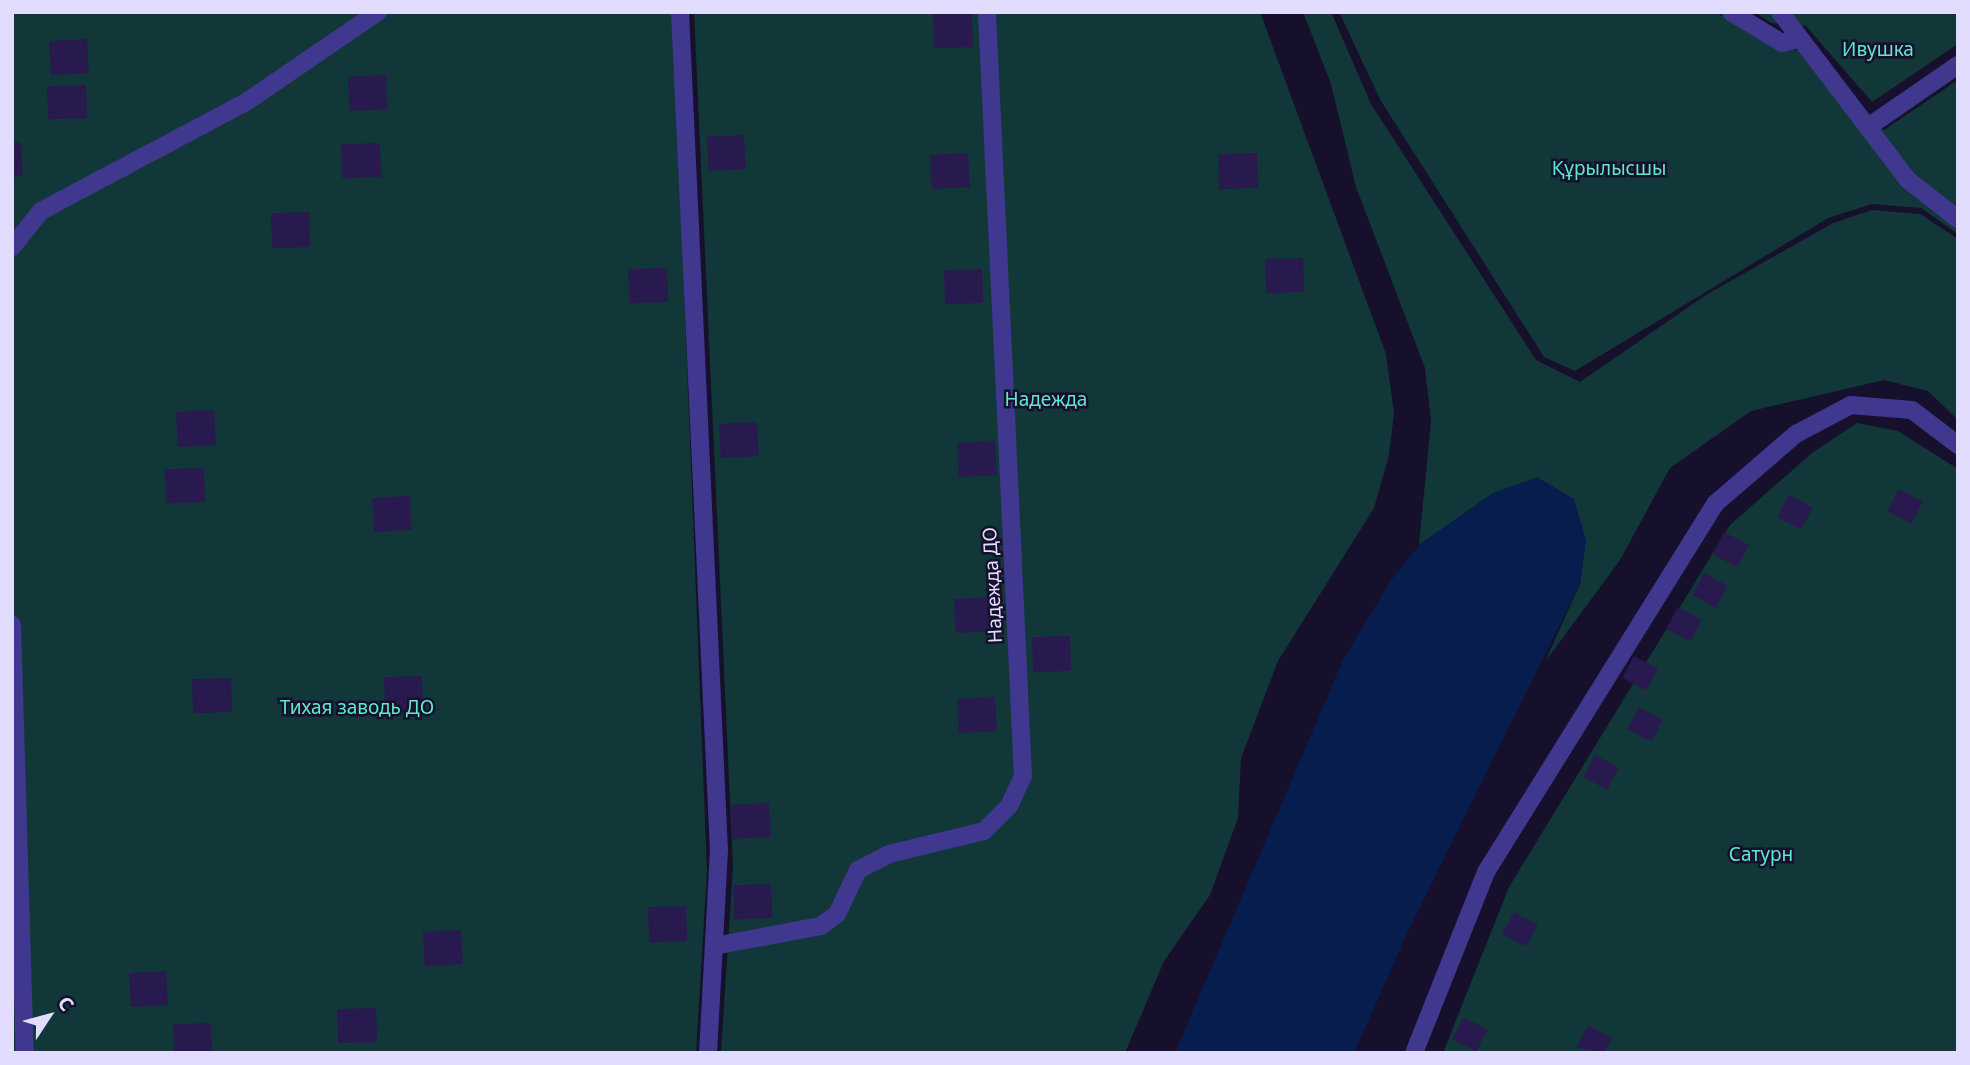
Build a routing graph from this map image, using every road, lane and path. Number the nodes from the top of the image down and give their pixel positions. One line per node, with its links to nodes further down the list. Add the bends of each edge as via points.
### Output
1 (378, 12): 10 (street, via 246,102 41,211)
2 (680, 12): 13 (street, via 719,850)
3 (988, 12): 13 (street, Надежда ДО, via 1023,776 1009,806 984,831 889,854 858,870 837,914 821,926)
4 (1731, 12): 6 (street, via 1782,43)
5 (1780, 12): 6 (street)
6 (1800, 38): 8 (street)
7 (1958, 65): 8 (street)
8 (1868, 127): 9 (street, via 1908,180)
9 (1958, 219)
10 (12, 247)
11 (1958, 445): 16 (street, via 1912,410 1850,405 1796,434 1716,503 1486,873)
12 (12, 625): 14 (street)
13 (713, 946): 15 (street)
14 (25, 1053)
15 (708, 1053)
16 (1414, 1053)

